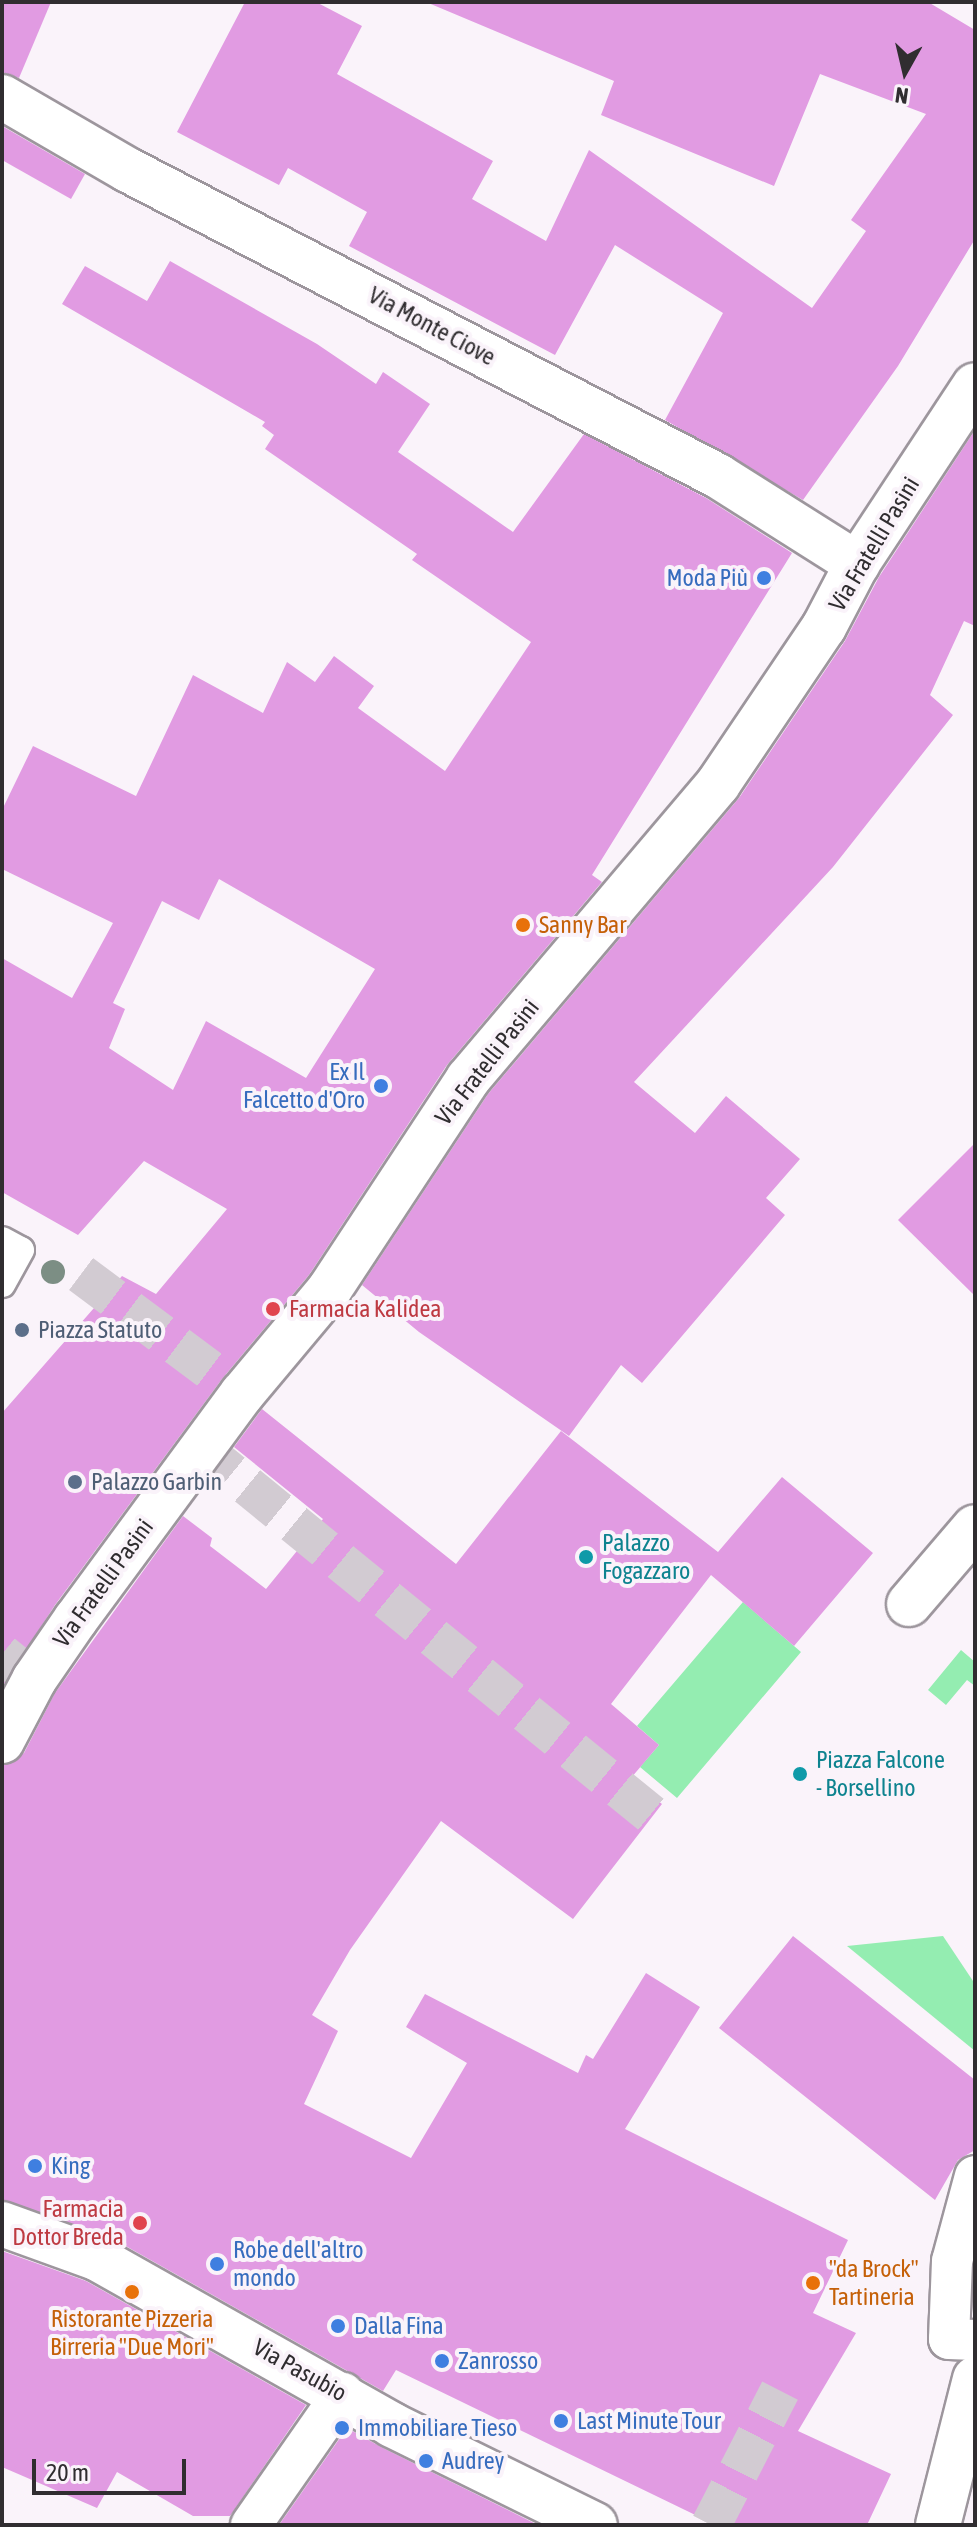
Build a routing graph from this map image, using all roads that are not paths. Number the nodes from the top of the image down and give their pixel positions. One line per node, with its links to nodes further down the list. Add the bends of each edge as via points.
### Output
1 (2, 97): 3 (street, Via Monte Ciove, via 128,170 718,476)
2 (975, 385): 3 (street, Via Fratelli Pasini)
3 (857, 564): 8 (street, Via Fratelli Pasini, via 821,632 718,784 468,1079 329,1290 234,1405 76,1619 34,1680)
4 (2, 1240): 5 (lane, via 21,1250)
5 (2, 1284)
6 (975, 1527): 7 (street)
7 (909, 1604)
8 (2, 1741)
9 (975, 2176): 11 (street, via 952,2261 949,2339)
10 (2, 2224): 13 (street, Via Pasubio, via 96,2258)
11 (975, 2340)
12 (975, 2379): 16 (street)
13 (343, 2393): 14 (street); 15 (street, Via Pasubio, via 392,2425)
14 (251, 2525)
15 (595, 2525)
16 (938, 2525)

